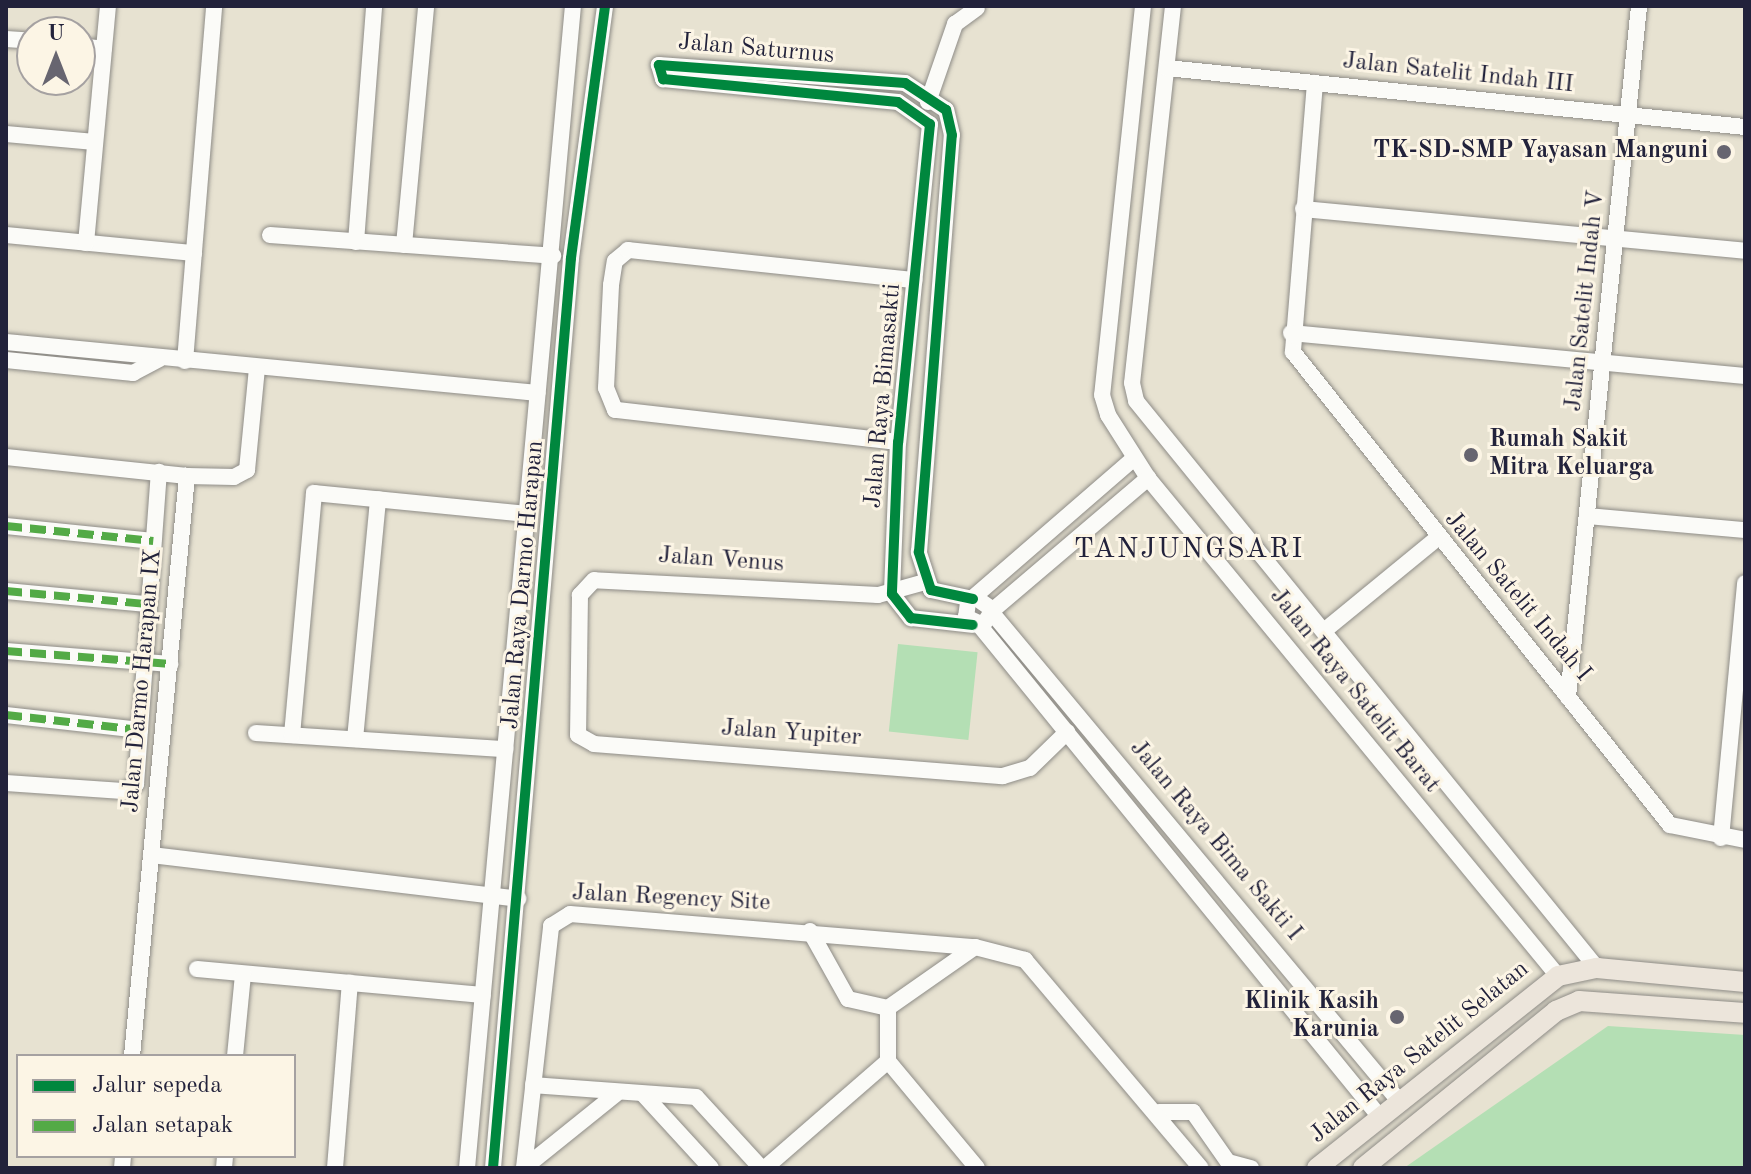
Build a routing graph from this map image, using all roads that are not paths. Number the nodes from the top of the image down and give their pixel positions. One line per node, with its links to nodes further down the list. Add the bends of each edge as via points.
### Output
1 (108, 6): 12 (street)
2 (214, 6): 29 (street)
3 (374, 6): 25 (street)
4 (426, 6): 27 (street)
5 (573, 6): 30 (street, Jalan Raya Darmo Harapan)
6 (605, 6): 80 (street, Jalan Raya Darmo Harapan, via 571,258)
7 (1143, 6): 43 (street, Jalan Raya Satelit Barat, via 1102,395)
8 (1173, 6): 13 (street, Jalan Raya Satelit Barat)
9 (1639, 6): 17 (street, Jalan Satelit Indah V)
10 (977, 8): 15 (street, via 955,24)
11 (96, 48): 12 (street)
12 (104, 49): 20 (street)
13 (1167, 68): 14 (street, Jalan Satelit Indah III); 62 (street, Jalan Raya Satelit Barat, via 1132,383 1136,401)
14 (1315, 83): 17 (street, Jalan Satelit Indah III); 21 (street)
15 (932, 95): 16 (street); 16 (street, Jalan Saturnus, via 905,83 659,65 663,79 898,102); 54 (street, Jalan Raya Bimasakti, via 946,110 952,135 919,552)
16 (921, 113): 31 (street, Jalan Raya Bimasakti, via 931,128)
17 (1629, 116): 18 (street, Jalan Satelit Indah III); 24 (street, Jalan Satelit Indah V)
18 (1745, 127)
19 (6, 134): 20 (street)
20 (95, 142): 26 (street)
21 (1303, 209): 24 (street); 32 (street)
22 (6, 235): 26 (street)
23 (270, 235): 25 (street)
24 (1616, 239): 28 (street); 37 (street, Jalan Satelit Indah V)
25 (356, 242): 27 (street)
26 (86, 243): 29 (street)
27 (404, 245): 30 (street)
28 (1745, 251)
29 (194, 253): 36 (street)
30 (553, 256): 40 (street, Jalan Raya Darmo Harapan)
31 (914, 280): 41 (street, Jalan Raya Bimasakti); 41 (street, via 628,250 615,261 607,336 606,388 623,414)
32 (1291, 333): 37 (street); 52 (street, Jalan Satelit Indah I, via 1293,352)
33 (6, 342): 34 (street)
34 (159, 359): 35 (street, via 133,373); 36 (street)
35 (6, 360)
36 (185, 361): 38 (street)
37 (1603, 363): 39 (street); 49 (street, Jalan Satelit Indah V)
38 (257, 368): 40 (street); 45 (street, via 247,470 234,477)
39 (1745, 376)
40 (538, 393): 48 (street, Jalan Raya Darmo Harapan)
41 (898, 442): 57 (street, Jalan Raya Bimasakti)
42 (6, 457): 44 (street)
43 (1134, 458): 46 (street, Jalan Raya Satelit Barat); 58 (street)
44 (159, 472): 45 (street); 53 (street)
45 (187, 476): 66 (street, Jalan Darmo Harapan IX)
46 (1148, 478): 60 (street); 86 (street, Jalan Raya Satelit Barat)
47 (378, 499): 48 (street); 72 (street, via 313,495); 73 (street)
48 (527, 514): 74 (street, Jalan Raya Darmo Harapan)
49 (1587, 516): 51 (street); 67 (street, Jalan Satelit Indah V)
50 (6, 526): 53 (street)
51 (1745, 530)
52 (1436, 539): 62 (street); 67 (street, Jalan Satelit Indah I)
53 (153, 541): 59 (street)
54 (925, 582): 57 (street, Jalan Venus); 58 (street)
55 (1745, 583): 76 (street)
56 (6, 591): 59 (street)
57 (892, 594): 61 (street, via 911,618); 64 (street, Jalan Venus, via 602,577 580,595)
58 (974, 598): 60 (street, Jalan Raya Bima Sakti I); 61 (street, via 965,612)
59 (147, 604): 65 (street)
60 (993, 612): 61 (street); 94 (street, Jalan Raya Bima Sakti I)
61 (976, 625): 70 (street, Jalan Raya Bima Sakti I)
62 (1325, 630): 83 (street, Jalan Raya Satelit Barat)
63 (6, 651): 65 (street)
64 (576, 655): 70 (street, Jalan Yupiter, via 575,727 594,744 1003,776 1030,768)
65 (144, 664): 66 (street); 69 (street)
66 (170, 664): 78 (street, Jalan Darmo Harapan IX)
67 (1568, 697): 76 (street, Jalan Satelit Indah I, via 1670,825)
68 (6, 715): 69 (street)
69 (140, 730): 75 (street, via 135,786)
70 (1067, 732): 96 (street, Jalan Raya Bima Sakti I)
71 (256, 733): 72 (street)
72 (292, 735): 73 (street)
73 (355, 739): 74 (street)
74 (505, 749): 79 (street, Jalan Raya Darmo Harapan)
75 (6, 783)
76 (1721, 838): 77 (street, Jalan Satelit Indah I)
77 (1745, 840)
78 (151, 855): 79 (street); 92 (street, Jalan Darmo Harapan IX)
79 (492, 897): 80 (street); 89 (street, Jalan Raya Darmo Harapan)
80 (518, 899): 106 (street, Jalan Raya Darmo Harapan)
81 (810, 931): 82 (street, Jalan Regency Site); 90 (street, via 848,999); 97 (street, Jalan Regency Site, via 558,917)
82 (975, 947): 90 (street); 101 (street, Jalan Regency Site, via 1032,967)
83 (1597, 968): 86 (main road, Jalan Raya Satelit Selatan); 87 (main road, Jalan Raya Satelit Selatan)
84 (197, 969): 85 (street)
85 (243, 974): 88 (street); 93 (street)
86 (1558, 976): 100 (main road, Jalan Raya Satelit Selatan)
87 (1745, 982)
88 (350, 983): 89 (street); 104 (street)
89 (483, 995): 105 (street, Jalan Raya Darmo Harapan)
90 (888, 1008): 95 (street)
91 (1745, 1013): 113 (main road, via 1579,1001 1556,1011)
92 (132, 1054)
93 (235, 1054)
94 (1362, 1054): 96 (street); 100 (street, Jalan Raya Bima Sakti I)
95 (888, 1061): 108 (street); 109 (street)
96 (1342, 1070): 102 (street, Jalan Raya Bima Sakti I)
97 (533, 1085): 98 (street); 98 (street, Jalan Regency Site, via 524,1168)
98 (616, 1094): 99 (street)
99 (644, 1095): 107 (street); 108 (street, via 705,1101)
100 (1399, 1101): 102 (main road, Jalan Raya Satelit Selatan)
101 (1159, 1112): 103 (street, via 1193,1112); 110 (street, Jalan Regency Site)
102 (1379, 1116): 112 (main road, Jalan Raya Satelit Selatan)
103 (1223, 1165): 111 (street)
104 (335, 1168)
105 (467, 1168)
106 (493, 1168)
107 (711, 1168)
108 (763, 1168)
109 (977, 1168)
110 (1201, 1168)
111 (1251, 1168)
112 (1317, 1168)
113 (1363, 1168)

